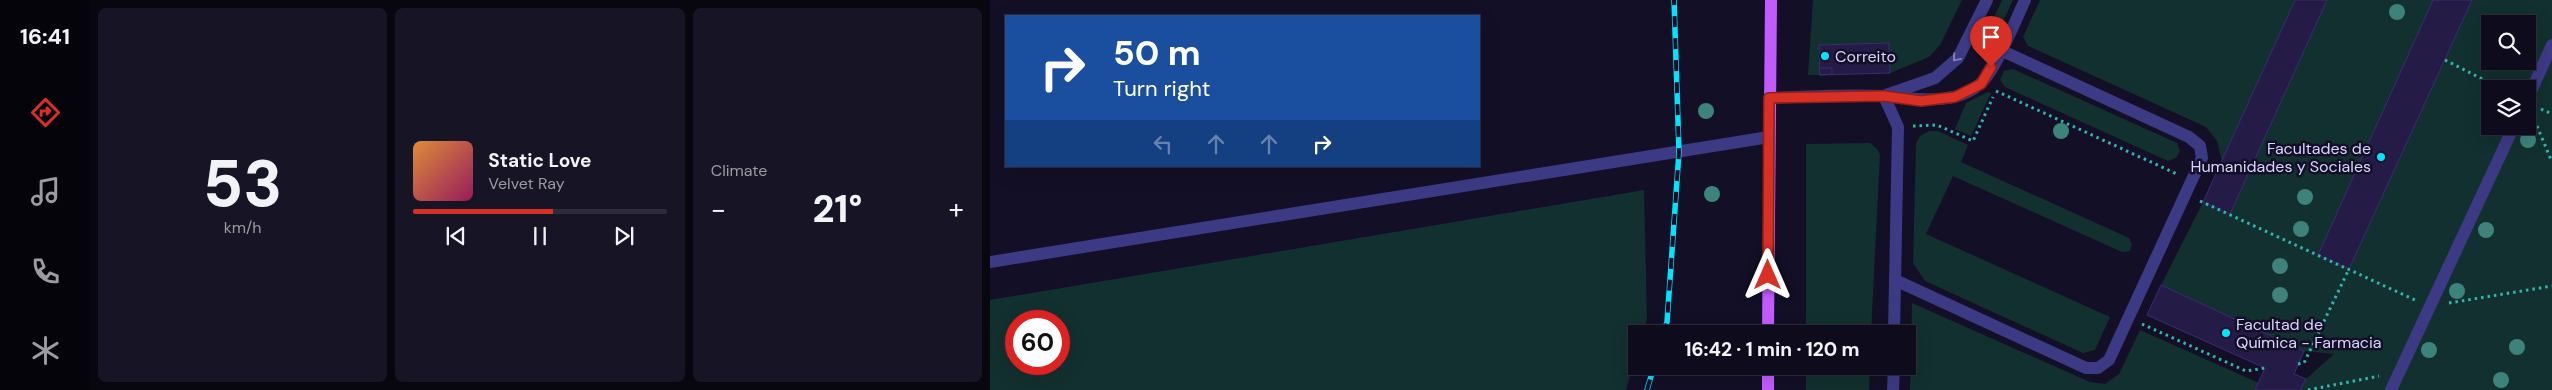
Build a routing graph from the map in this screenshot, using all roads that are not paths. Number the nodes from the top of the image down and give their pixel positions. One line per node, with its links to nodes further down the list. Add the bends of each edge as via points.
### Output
1 (1771, 0): 9 (main road)
2 (1988, 0): 4 (street)
3 (2025, 0): 6 (street)
4 (1970, 36): 6 (street); 8 (street, one-way to 8, via 1958,58 1935,78)
5 (2552, 45): 7 (street)
6 (2002, 50): 8 (street, via 1981,84 1955,97 1921,101); 13 (street, via 2189,137 2200,146 2202,158 2109,360 2098,368 2086,368)
7 (2536, 80)
8 (1884, 96): 9 (street); 13 (street, via 1898,127)
9 (1769, 98): 11 (main road)
10 (2510, 135): 20 (street)
11 (1768, 137): 12 (street); 14 (main road)
12 (990, 262)
13 (1895, 280): 15 (street)
14 (1768, 325)
15 (1894, 325)
16 (1768, 375): 18 (main road)
17 (1894, 375): 19 (street)
18 (1768, 390)
19 (1893, 390)
20 (2391, 390)

